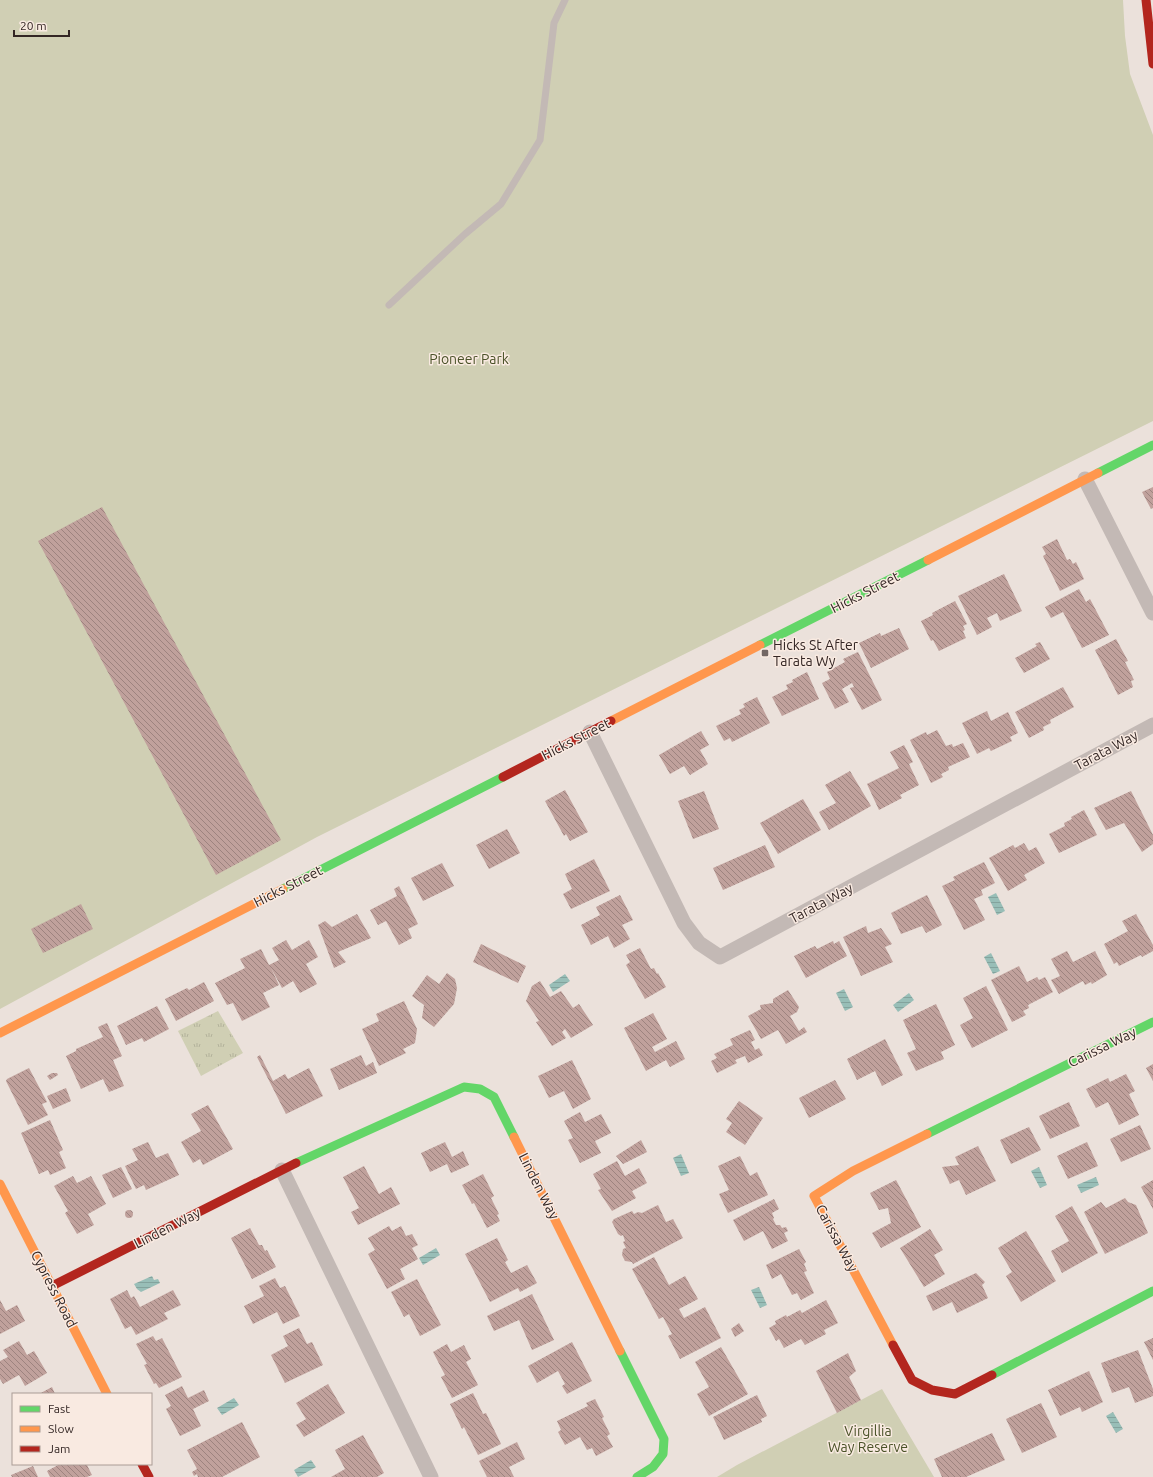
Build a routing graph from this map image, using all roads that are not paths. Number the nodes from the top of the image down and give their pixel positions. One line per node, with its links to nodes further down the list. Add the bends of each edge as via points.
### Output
1 (565, 0): 4 (lane, via 554,22 540,140 501,204 465,234)
2 (1146, 0): 3 (street)
3 (1153, 64)
4 (389, 306)
5 (1153, 445): 6 (street, Hicks Street)
6 (1085, 479): 7 (street); 9 (street, Hicks Street)
7 (1153, 613)
8 (1153, 724): 9 (street, Tarata Way, via 720,957 698,943 684,923)
9 (590, 732): 11 (street, Hicks Street)
10 (1153, 1022): 15 (street, Carissa Way, via 853,1171 814,1196 912,1380 933,1391 955,1394)
11 (0, 1033)
12 (282, 1170): 14 (street, Linden Way); 19 (street); 20 (street, Linden Way, via 464,1087 476,1087 494,1097 664,1438 663,1454 653,1467)
13 (0, 1184): 14 (street, Cypress Road)
14 (52, 1286): 16 (street, Cypress Road)
15 (1153, 1291)
16 (106, 1393)
17 (143, 1465): 18 (street)
18 (149, 1477)
19 (431, 1477)
20 (637, 1477)

